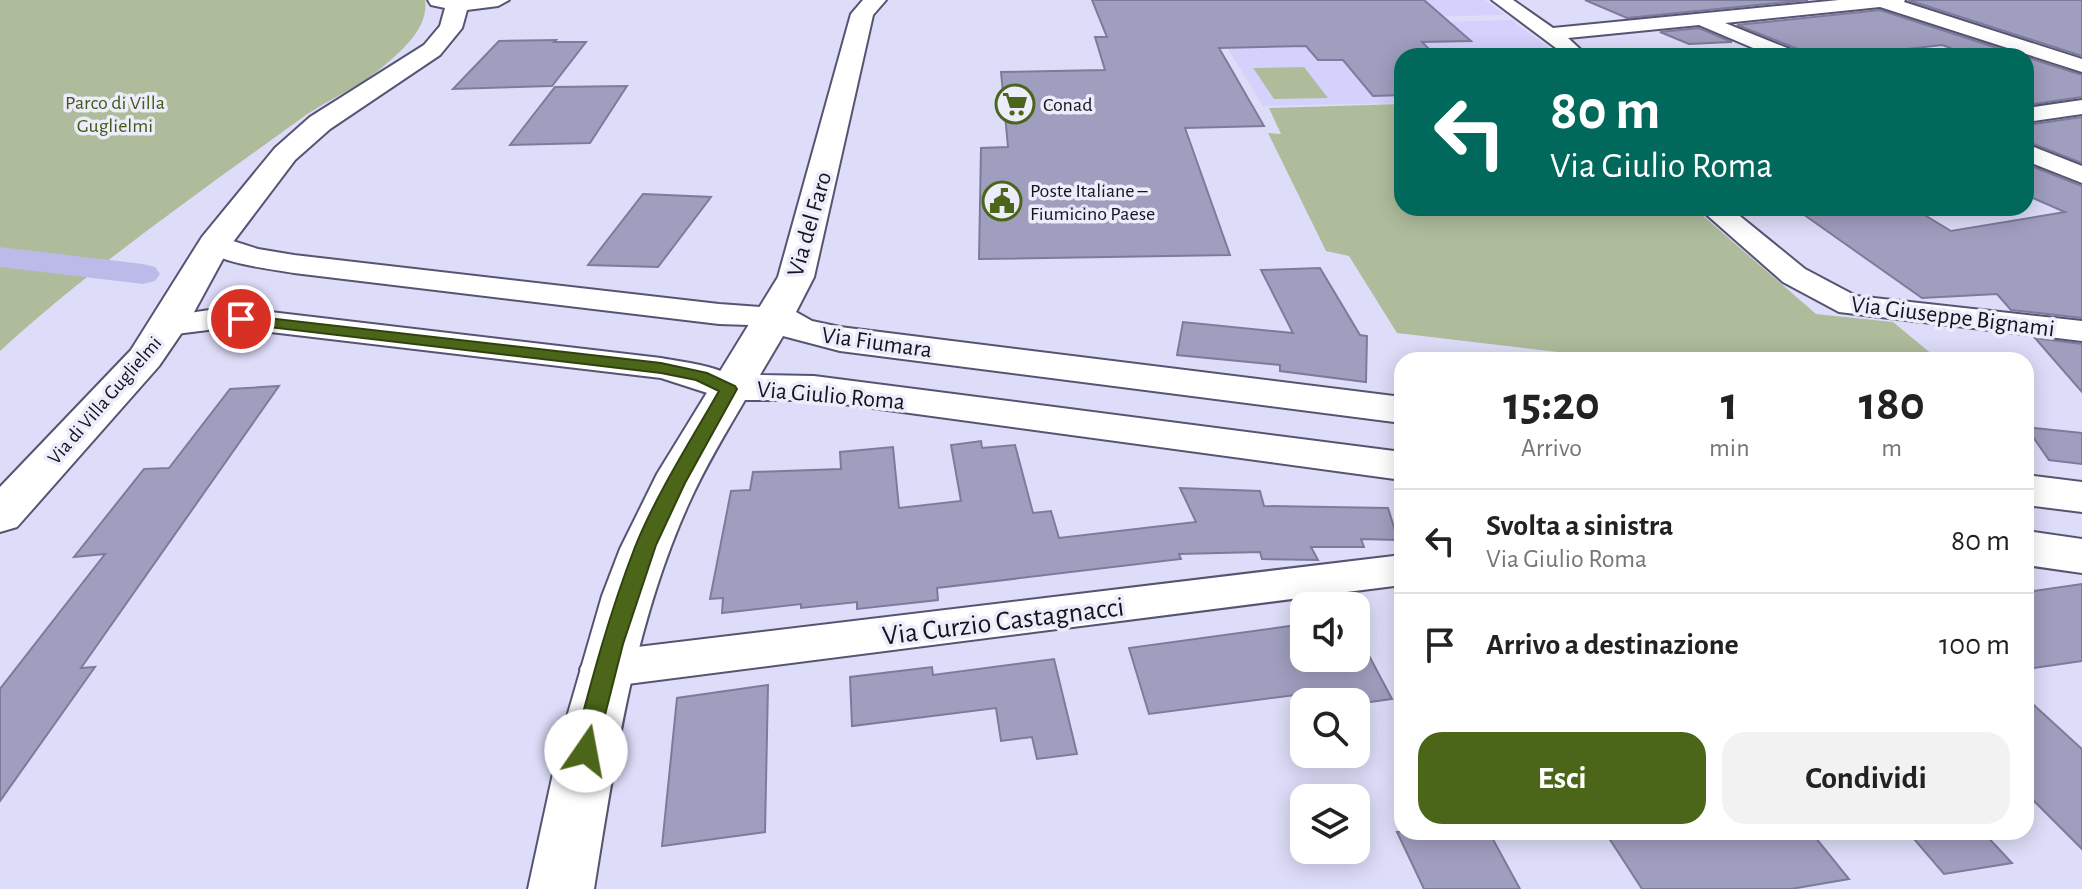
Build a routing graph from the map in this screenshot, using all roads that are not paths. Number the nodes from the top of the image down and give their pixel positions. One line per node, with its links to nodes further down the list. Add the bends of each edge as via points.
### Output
1 (498, 0): 6 (street)
2 (876, 0): 4 (street); 20 (street, Via del Faro, via 862,14 800,266)
3 (1501, 0): 8 (street)
4 (846, 1)
5 (1885, 1): 7 (street); 11 (street)
6 (448, 3): 19 (street, Via di Villa Guglielmi, via 451,28 432,50 292,146)
7 (1700, 19): 8 (street); 10 (street)
8 (1551, 34): 9 (street)
9 (1569, 48)
10 (1771, 48)
11 (2027, 48)
12 (2034, 50): 13 (street)
13 (2082, 66)
14 (2082, 107): 15 (street)
15 (2034, 114)
16 (2034, 155): 17 (street)
17 (2082, 175)
18 (1722, 216): 22 (street, Via Giuseppe Bignami, via 1804,285 1850,305)
19 (214, 244): 20 (street, Via Fiumara, via 286,263 719,314); 21 (street, Via di Villa Guglielmi)
20 (776, 316): 23 (street, Via del Faro); 24 (street, Via Fiumara, via 799,329 840,339)
21 (168, 325): 23 (street, Via Giulio Roma, via 262,321 661,368); 28 (street, Via di Villa Guglielmi, via 145,358)
22 (2082, 331)
23 (729, 389): 25 (street, Via Giulio Roma, via 814,388); 32 (street, Via del Faro, via 646,545)
24 (1394, 409)
25 (1394, 465)
26 (2034, 491): 27 (street)
27 (2082, 497)
28 (0, 516)
29 (2034, 549): 30 (street)
30 (2082, 556)
31 (1394, 571): 32 (street, Via Curzio Castagnacci)
32 (604, 669): 33 (street, Via del Faro)
33 (561, 889)

